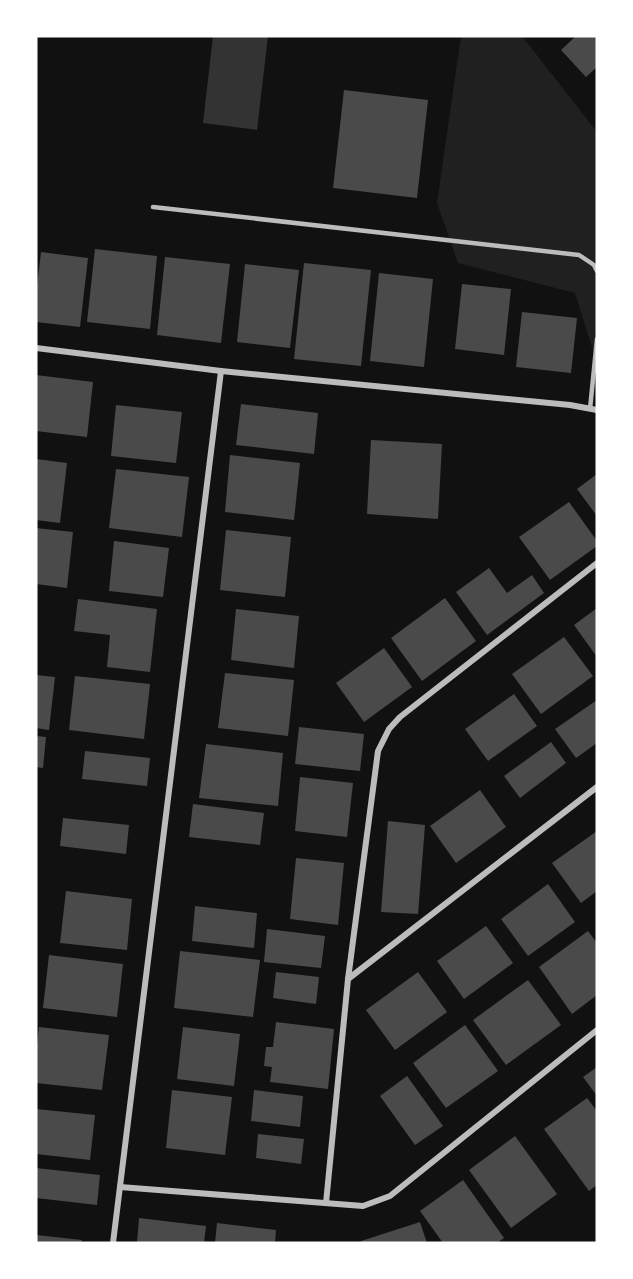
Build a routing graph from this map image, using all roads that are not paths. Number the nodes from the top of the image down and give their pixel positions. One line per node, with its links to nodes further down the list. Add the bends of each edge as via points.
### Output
1 (153, 207): 2 (lane, via 579,255)
2 (597, 271)
3 (597, 339): 6 (lane)
4 (36, 348): 5 (street)
5 (221, 371): 6 (street); 11 (street)
6 (594, 410)
7 (597, 563): 9 (street, via 389,729 378,751)
8 (597, 787): 9 (street)
9 (348, 979): 12 (street)
10 (597, 1030): 12 (street, via 390,1196 363,1206)
11 (120, 1187): 12 (street); 13 (street)
12 (326, 1203)
13 (113, 1243)

